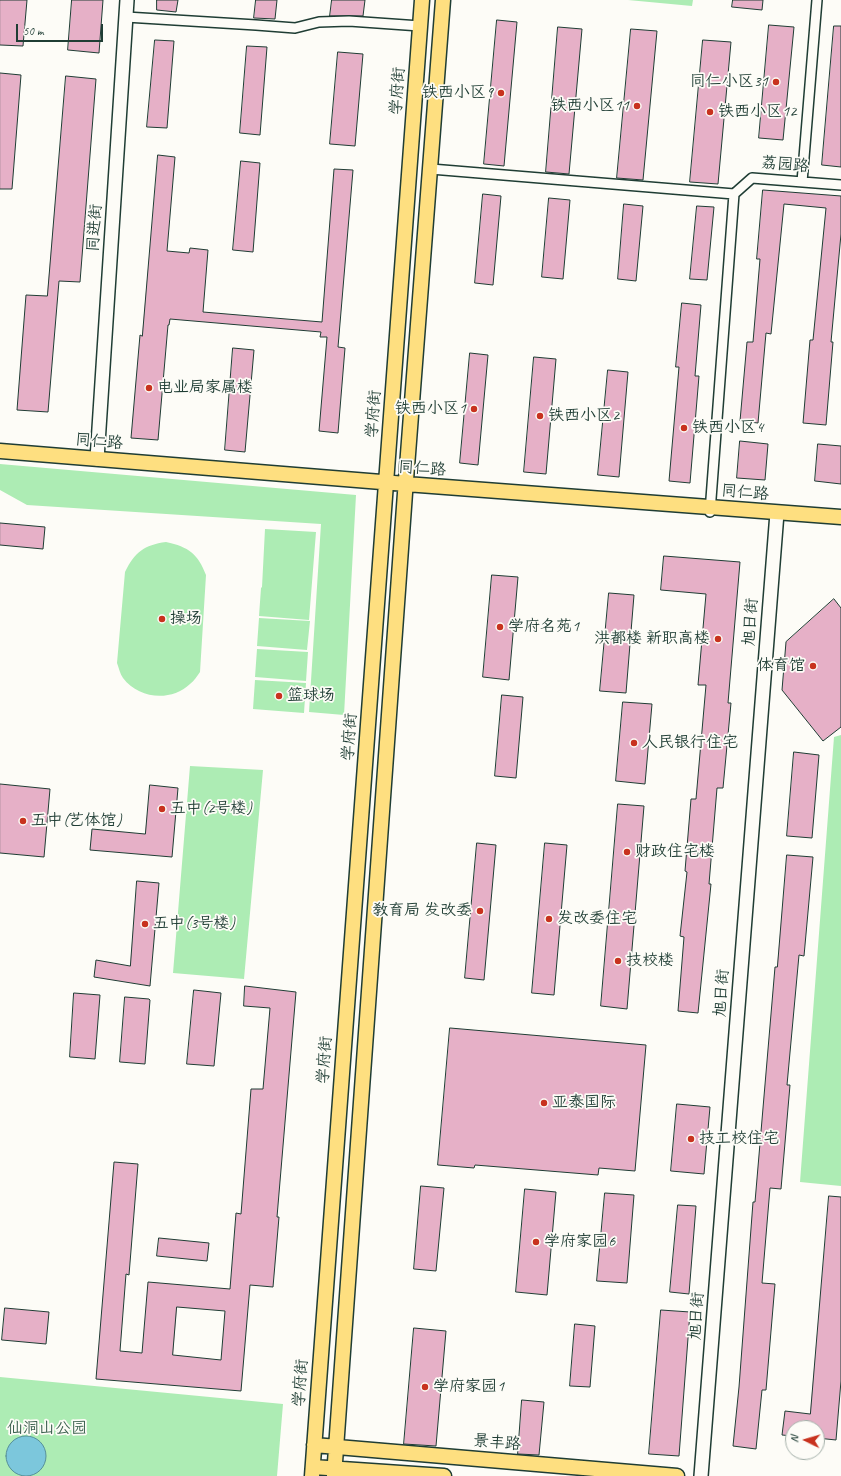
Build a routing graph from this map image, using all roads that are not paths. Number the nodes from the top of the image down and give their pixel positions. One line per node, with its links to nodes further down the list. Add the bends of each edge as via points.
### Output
1 (127, 0): 5 (main road, 同进街)
2 (422, 0): 6 (main road, 学府街)
3 (443, 0): 7 (main road)
4 (817, 0): 8 (street)
5 (126, 17): 6 (street, via 295,28 319,22); 13 (main road, 同进街)
6 (420, 26): 14 (main road, 学府街)
7 (431, 169): 10 (street); 15 (main road)
8 (802, 182): 9 (street, 荔园路); 10 (street, 荔园路, via 752,178)
9 (841, 185)
10 (734, 194): 16 (street)
11 (0, 451): 13 (main road, 同仁路)
12 (0, 459): 14 (main road, 同仁路)
13 (96, 459): 14 (main road, 同仁路)
14 (386, 487): 15 (main road, 同仁路); 20 (main road, 学府街)
15 (405, 489): 16 (main road, 同仁路); 21 (main road)
16 (710, 510): 17 (main road, 同仁路)
17 (776, 515): 18 (main road, 同仁路); 19 (main road, 同仁路); 26 (main road, 旭日街)
18 (841, 517)
19 (841, 523)
20 (314, 1445): 21 (main road, 景丰路); 22 (main road, 学府街)
21 (336, 1447): 23 (main road); 25 (main road, 景丰路)
22 (312, 1471): 23 (main road)
23 (335, 1472): 24 (main road)
24 (444, 1476)
25 (677, 1476)
26 (701, 1476)

